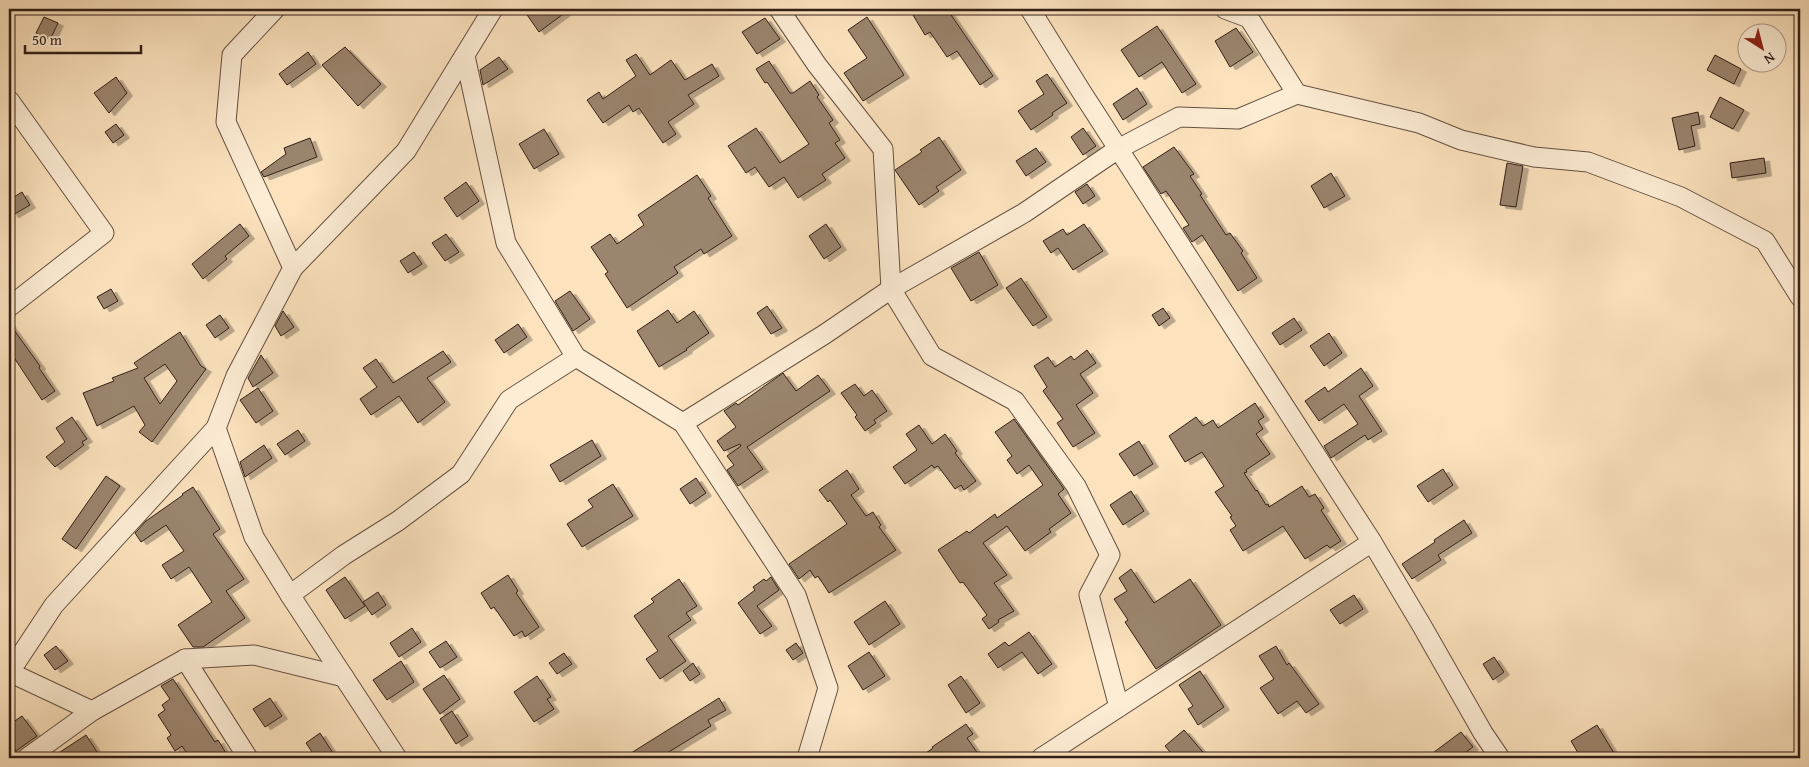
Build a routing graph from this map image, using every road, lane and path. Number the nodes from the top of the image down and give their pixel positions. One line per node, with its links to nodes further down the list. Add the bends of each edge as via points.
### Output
1 (275, 9): 10 (street, via 232,55 226,122)
2 (493, 9): 6 (street)
3 (779, 9): 11 (street, via 816,65 883,149)
4 (1030, 9): 9 (street)
5 (1225, 9): 7 (street, via 1249,18)
6 (465, 56): 10 (street, via 406,151); 14 (street, via 506,243)
7 (1297, 94): 9 (street, via 1238,119 1179,117); 12 (street, via 1420,123 1461,140 1534,157 1588,162 1681,198 1765,240)
8 (9, 100): 13 (street, via 104,233)
9 (1118, 149): 11 (street, via 1024,213); 17 (street)
10 (293, 268): 16 (street, via 236,376)
11 (891, 289): 15 (street); 22 (street, via 932,356 1015,401 1076,486 1110,555 1089,595)
12 (1800, 297)
13 (9, 307)
14 (576, 357): 15 (street); 18 (street, via 509,400 462,474)
15 (683, 423): 27 (street, via 796,595 828,688)
16 (216, 428): 18 (street, via 254,537); 20 (street, via 54,605)
17 (1372, 542): 22 (street); 29 (street)
18 (290, 595): 21 (street)
19 (185, 659): 21 (street, via 254,655); 23 (street); 25 (street)
20 (9, 673): 23 (street)
21 (344, 677): 26 (street)
22 (1119, 707): 28 (street)
23 (92, 711): 24 (street)
24 (27, 758)
25 (248, 758)
26 (397, 758)
27 (807, 758)
28 (1042, 758)
29 (1500, 758)

